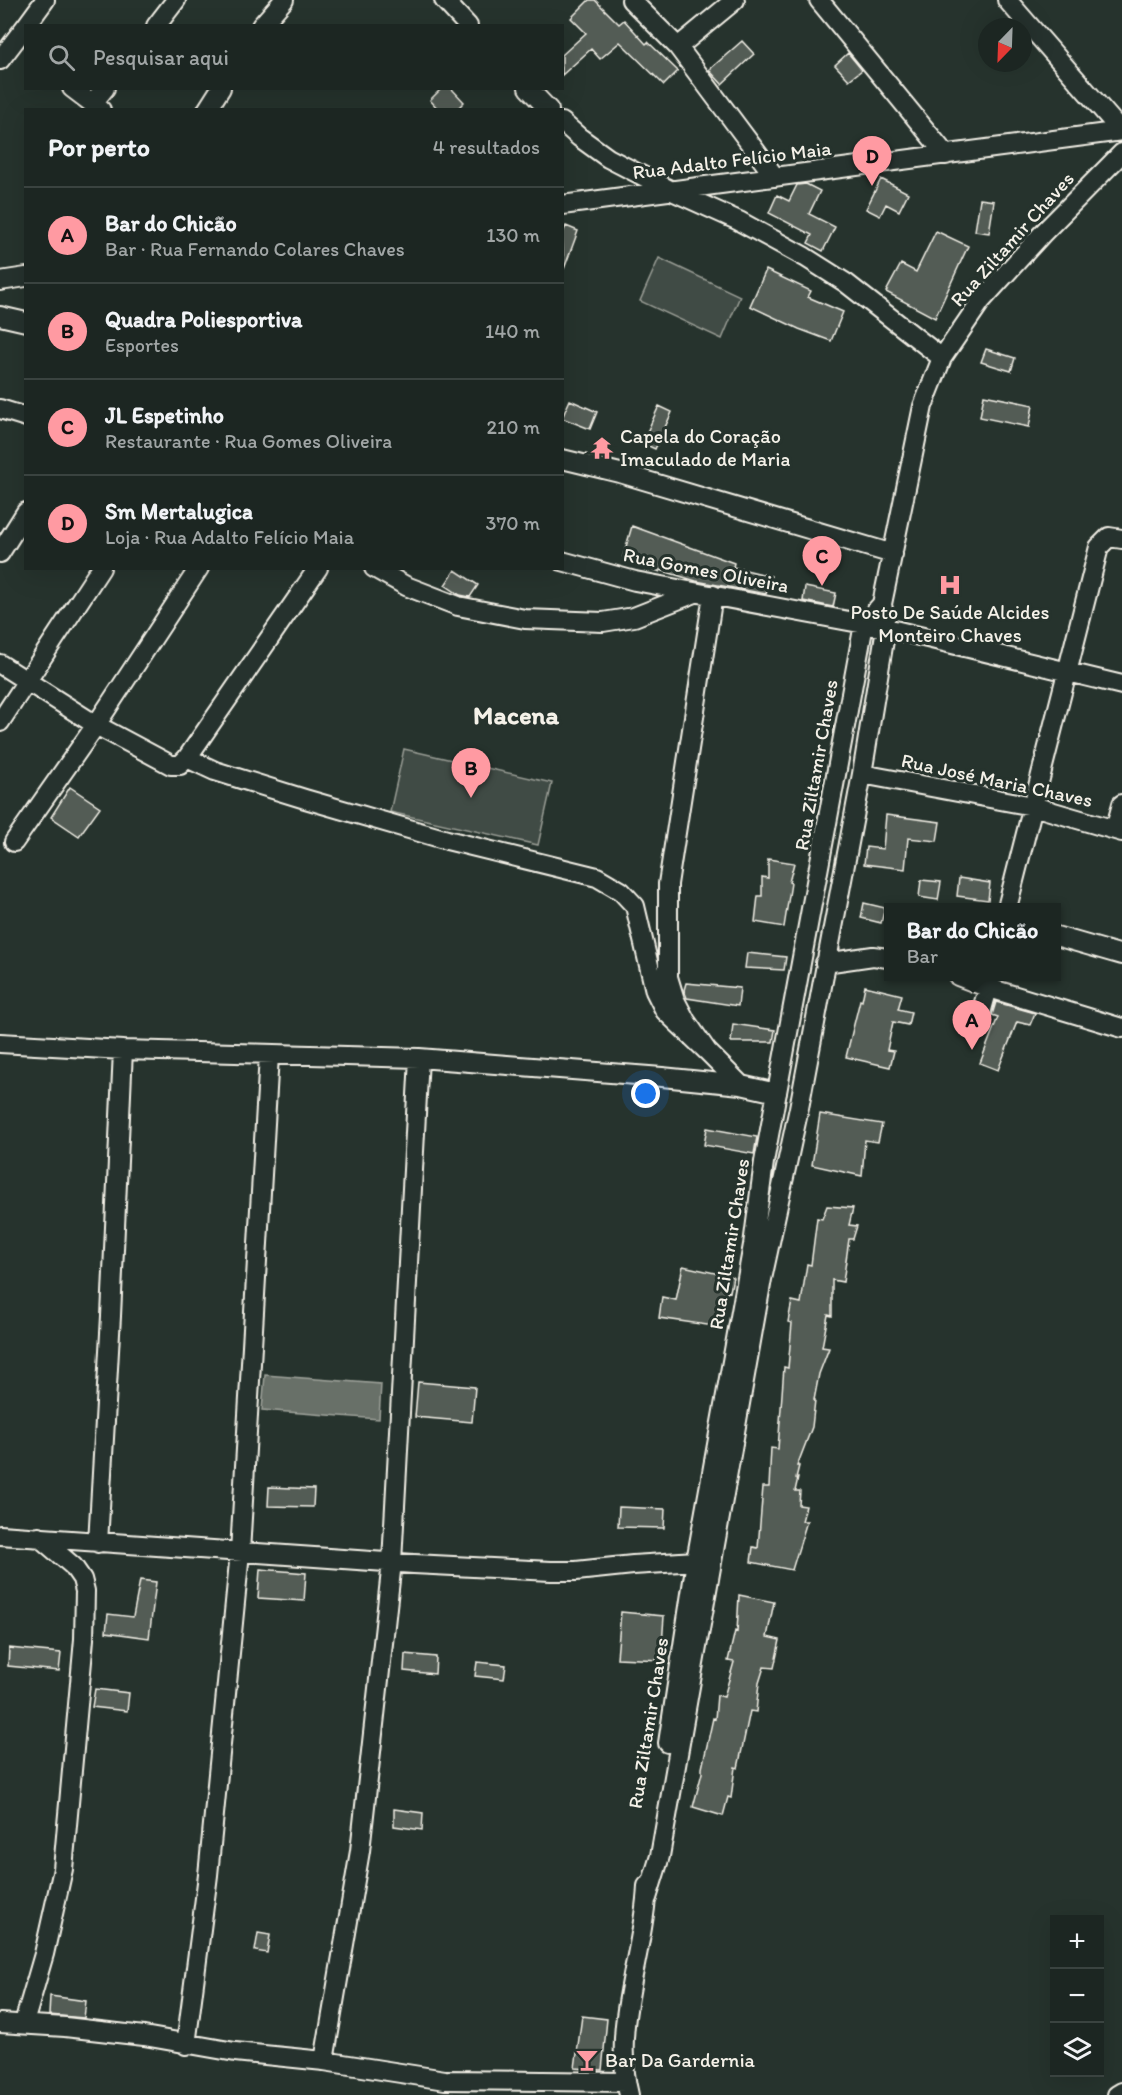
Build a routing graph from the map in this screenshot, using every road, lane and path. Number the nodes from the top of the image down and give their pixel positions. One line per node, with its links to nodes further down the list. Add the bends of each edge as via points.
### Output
1 (45, 0): 9 (street)
2 (176, 0): 10 (street)
3 (284, 0): 11 (street)
4 (444, 0): 12 (street)
5 (631, 0): 14 (street)
6 (735, 0): 14 (street)
7 (819, 0): 27 (street)
8 (1007, 0): 25 (street)
9 (27, 24)
10 (158, 24)
11 (263, 24)
12 (466, 24)
13 (24, 32): 15 (street)
14 (678, 47): 28 (street)
15 (18, 50): 16 (street)
16 (0, 60)
17 (75, 90): 21 (street)
18 (104, 90): 21 (street)
19 (219, 90): 22 (street)
20 (530, 90): 23 (street)
21 (97, 106)
22 (208, 108)
23 (547, 108)
24 (564, 124): 29 (street, via 608,158)
25 (1122, 131): 27 (street, Rua Adalto Felício Maia)
26 (1122, 153): 35 (street, Rua Ziltamir Chaves, via 981,301)
27 (946, 155): 28 (street, Rua Adalto Felício Maia)
28 (775, 177): 29 (street, Rua Adalto Felício Maia)
29 (670, 190): 30 (street, Rua Adalto Felício Maia); 35 (street, via 805,257 846,283)
30 (564, 205)
31 (24, 277): 32 (street)
32 (0, 281)
33 (0, 316): 34 (street)
34 (24, 322)
35 (942, 358): 42 (street, Rua Ziltamir Chaves, via 923,406)
36 (0, 409): 37 (street)
37 (24, 416)
38 (564, 459): 42 (street)
39 (24, 515): 41 (street)
40 (1116, 538): 53 (street, via 1099,547)
41 (0, 553)
42 (893, 555): 49 (street, Rua Ziltamir Chaves)
43 (564, 562): 48 (street, Rua Gomes Oliveira, via 635,581)
44 (100, 570): 54 (street)
45 (198, 570): 57 (street)
46 (317, 570): 58 (street)
47 (378, 570): 48 (street, via 458,606 525,618 603,622 634,617)
48 (705, 594): 50 (street, Rua Gomes Oliveira); 74 (street, via 668,884 668,977 686,1021)
49 (882, 604): 50 (street, Rua Ziltamir Chaves); 51 (street, Rua Ziltamir Chaves)
50 (864, 624): 51 (street, Rua Gomes Oliveira); 78 (street, Rua Ziltamir Chaves)
51 (886, 628): 53 (street, Rua Gomes Oliveira); 59 (street, Rua Ziltamir Chaves)
52 (0, 664): 54 (street)
53 (1068, 671): 55 (street, Rua Gomes Oliveira); 61 (street)
54 (27, 682): 56 (street); 57 (street)
55 (1122, 685)
56 (0, 722)
57 (96, 725): 58 (street, via 171,765 180,765); 63 (street)
58 (187, 758): 74 (street, via 215,771 305,799 597,877 621,891 636,906 655,990 665,1011)
59 (862, 774): 61 (street, Rua José Maria Chaves); 68 (street, Rua Ziltamir Chaves)
60 (1122, 804): 62 (street)
61 (1033, 807): 62 (street, Rua José Maria Chaves); 64 (street)
62 (1118, 831)
63 (14, 842)
64 (1008, 903)
65 (1061, 937): 66 (street)
66 (1122, 955)
67 (884, 957): 68 (street)
68 (825, 963): 80 (street, Rua Ziltamir Chaves)
69 (990, 982): 70 (street); 71 (street)
70 (977, 1027)
71 (1122, 1028)
72 (0, 1042): 73 (street)
73 (123, 1050): 75 (street); 84 (street)
74 (707, 1051): 77 (street)
75 (269, 1055): 76 (street); 85 (street)
76 (419, 1058): 77 (street); 87 (street)
77 (741, 1085): 78 (street)
78 (777, 1093): 79 (street, Rua Ziltamir Chaves)
79 (764, 1162): 80 (street); 81 (street, Rua Ziltamir Chaves)
80 (787, 1165): 81 (street, Rua Ziltamir Chaves)
81 (719, 1475): 86 (street, Rua Ziltamir Chaves); 88 (street, Rua Ziltamir Chaves, via 660,1856)
82 (0, 1535): 83 (street)
83 (39, 1537): 84 (street); 90 (street, via 73,1566 82,1579 84,1639 63,1869)
84 (98, 1543): 85 (street)
85 (240, 1552): 87 (street); 91 (street, via 208,1875)
86 (696, 1561): 87 (street, via 576,1571); 88 (street, Rua Ziltamir Chaves)
87 (392, 1563): 92 (street, via 360,1851)
88 (647, 1898): 93 (street, Rua Ziltamir Chaves, via 628,2004 624,2053)
89 (0, 2023): 90 (street)
90 (24, 2023): 91 (street)
91 (186, 2044): 92 (street)
92 (324, 2061): 93 (street, via 445,2080)
93 (628, 2088)
94 (1122, 2092): 95 (street)
95 (1117, 2095)

